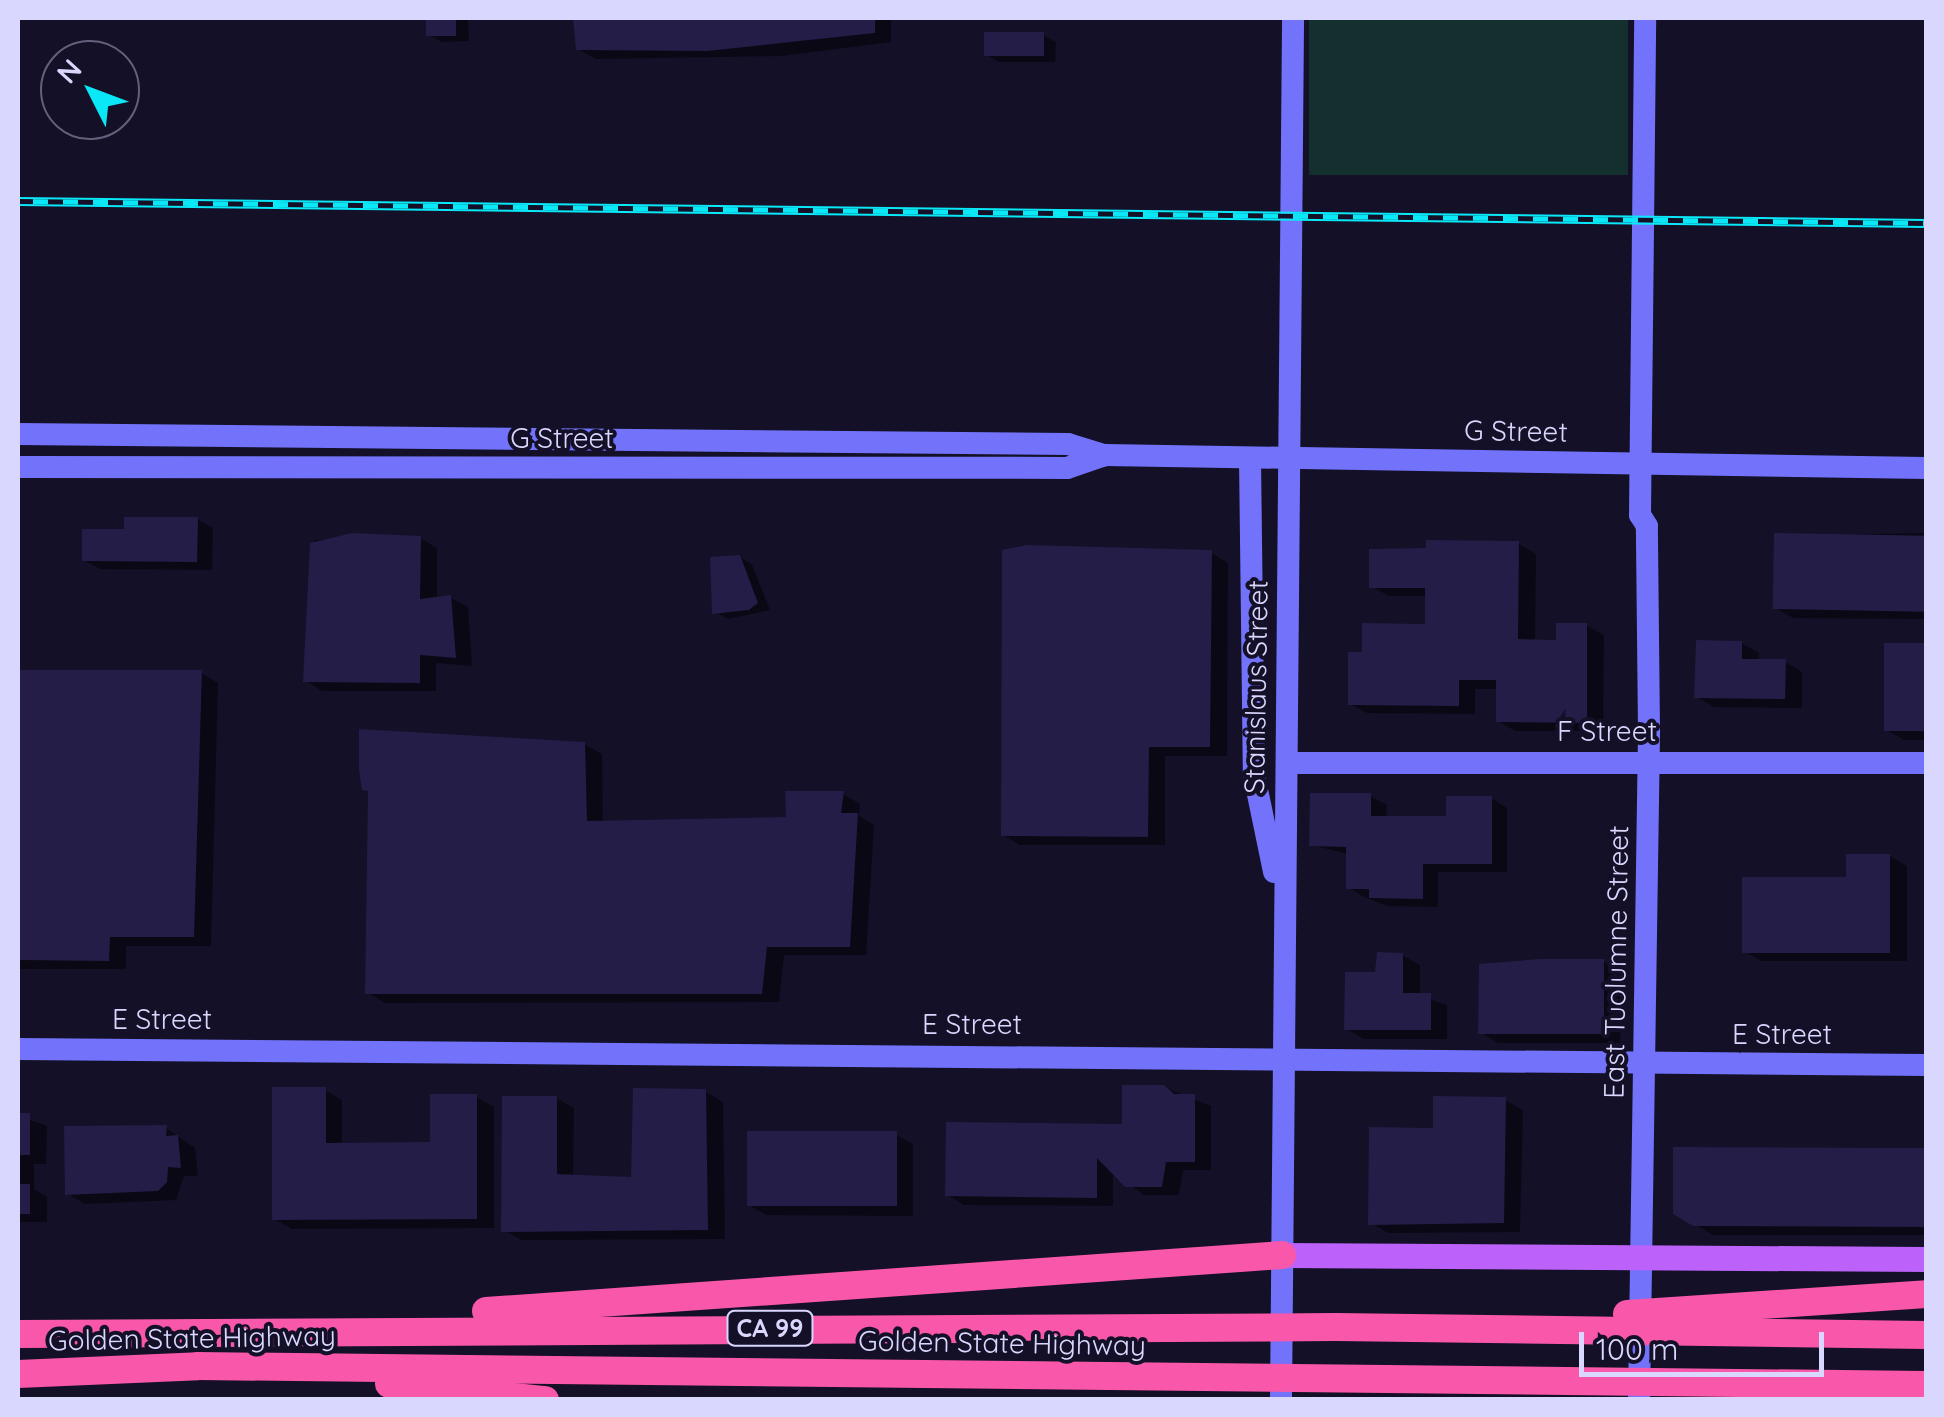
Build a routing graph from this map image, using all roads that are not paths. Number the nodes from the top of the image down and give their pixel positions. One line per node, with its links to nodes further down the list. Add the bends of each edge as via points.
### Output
1 (1292, 18): 11 (street, Stanislaus Street)
2 (1645, 18): 9 (street, East Tuolumne Street)
3 (1659, 18): 9 (street, East Tuolumne Street)
4 (18, 434): 5 (street, G Street, via 1068,444)
5 (1105, 456): 6 (street, G Street); 7 (street, G Street, via 1068,468)
6 (1250, 458): 8 (street, G Street); 13 (street, via 1254,775)
7 (18, 467)
8 (1926, 468)
9 (1648, 502): 10 (street, East Tuolumne Street)
10 (1648, 762): 11 (street, F Street); 12 (street, F Street); 16 (street, East Tuolumne Street)
11 (1287, 763): 13 (street, Stanislaus Street)
12 (1926, 763)
13 (1282, 910): 15 (street, Stanislaus Street)
14 (18, 1048): 15 (street, E Street)
15 (1280, 1057): 16 (street, E Street); 20 (street, Stanislaus Street)
16 (1643, 1063): 17 (street, E Street); 19 (street, East Tuolumne Street)
17 (1926, 1065)
18 (1926, 1259): 19 (main road)
19 (1640, 1263): 20 (main road); 33 (street, East Tuolumne Street)
20 (1282, 1264): 23 (highway); 31 (street, Stanislaus Street)
21 (1926, 1294): 22 (highway)
22 (1336, 1327): 23 (highway, Golden State Highway / CA 99); 25 (highway, Golden State Highway / CA 99)
23 (205, 1328): 24 (highway, Golden State Highway / CA 99)
24 (18, 1334)
25 (1926, 1334)
26 (198, 1366): 27 (highway, Golden State Highway / CA 99); 28 (highway, Golden State Highway / CA 99); 30 (highway)
27 (18, 1374)
28 (1349, 1380): 29 (highway, Golden State Highway / CA 99); 32 (highway)
29 (1926, 1385)
30 (545, 1400)
31 (1281, 1400)
32 (1561, 1400)
33 (1639, 1400)

